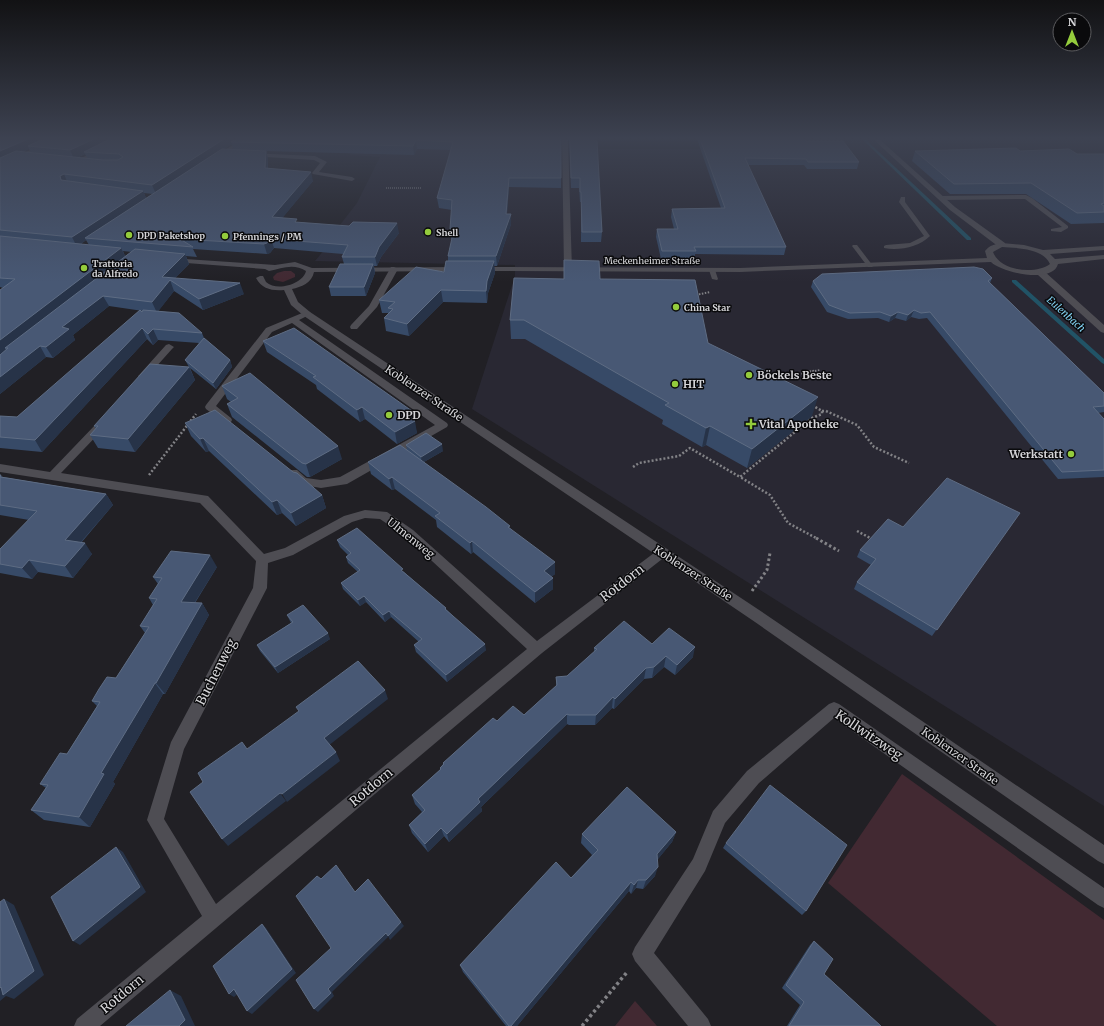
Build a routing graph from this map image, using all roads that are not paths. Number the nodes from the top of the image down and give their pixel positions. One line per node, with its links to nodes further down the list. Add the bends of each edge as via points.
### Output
1 (566, 187): 23 (street)
2 (929, 187): 5 (street)
3 (975, 197): 5 (lane); 6 (lane); 8 (lane, via 1020,196 1030,199 1066,227)
4 (903, 198): 11 (lane, via 902,202 927,236 912,245)
5 (944, 201): 7 (lane); 9 (street)
6 (1017, 201)
7 (994, 203)
8 (1053, 230)
9 (1002, 245): 13 (street, via 1016,245); 16 (street, via 989,251)
10 (854, 246): 19 (lane)
11 (886, 247)
12 (1104, 248): 13 (street)
13 (1040, 252): 17 (street)
14 (1104, 257): 17 (street)
15 (167, 259): 18 (street)
16 (993, 260): 19 (street, Meckenheimer Straße); 25 (street, Meckenheimer Straße, via 1004,267)
17 (1053, 262): 25 (street, via 1054,266 1050,270)
18 (222, 264): 20 (street); 26 (street)
19 (870, 266): 24 (street, Meckenheimer Straße)
20 (275, 267): 22 (street, via 292,264); 26 (street)
21 (394, 268): 22 (street, Meckenheimer Straße); 23 (street, Meckenheimer Straße); 31 (street, via 373,307)
22 (310, 270): 28 (street, via 308,278 296,286)
23 (568, 270): 24 (street, Meckenheimer Straße)
24 (712, 270): 27 (lane)
25 (1041, 273): 32 (street)
26 (260, 278): 28 (street, via 264,285)
27 (715, 279)
28 (287, 288): 29 (street, Koblenzer Straße, via 294,303)
29 (307, 314): 30 (street); 35 (street, Koblenzer Straße)
30 (293, 320): 37 (street); 38 (street, via 269,330 210,407)
31 (354, 327)
32 (1104, 330)
33 (169, 347): 34 (street)
34 (138, 382)
35 (459, 416): 37 (street); 42 (street, Koblenzer Straße)
36 (108, 417): 41 (street)
37 (443, 425): 39 (street, via 344,481 322,484 303,481)
38 (235, 427)
39 (284, 466)
40 (0, 468): 41 (street)
41 (52, 476): 43 (street, via 204,500)
42 (662, 553): 44 (street, Rotdorn); 45 (street, Koblenzer Straße)
43 (262, 560): 44 (street, Ulmenweg, via 289,552 348,519 366,514 383,514 409,533); 47 (street, Buchenweg, via 260,588 177,748 155,820)
44 (537, 649): 47 (street, Rotdorn)
45 (1104, 854)
46 (1104, 899): 49 (street, Kollwitzweg, via 834,709 753,777 719,817 699,865 642,954)
47 (214, 918): 48 (street, Rotdorn)
48 (84, 1026)
49 (701, 1026)

